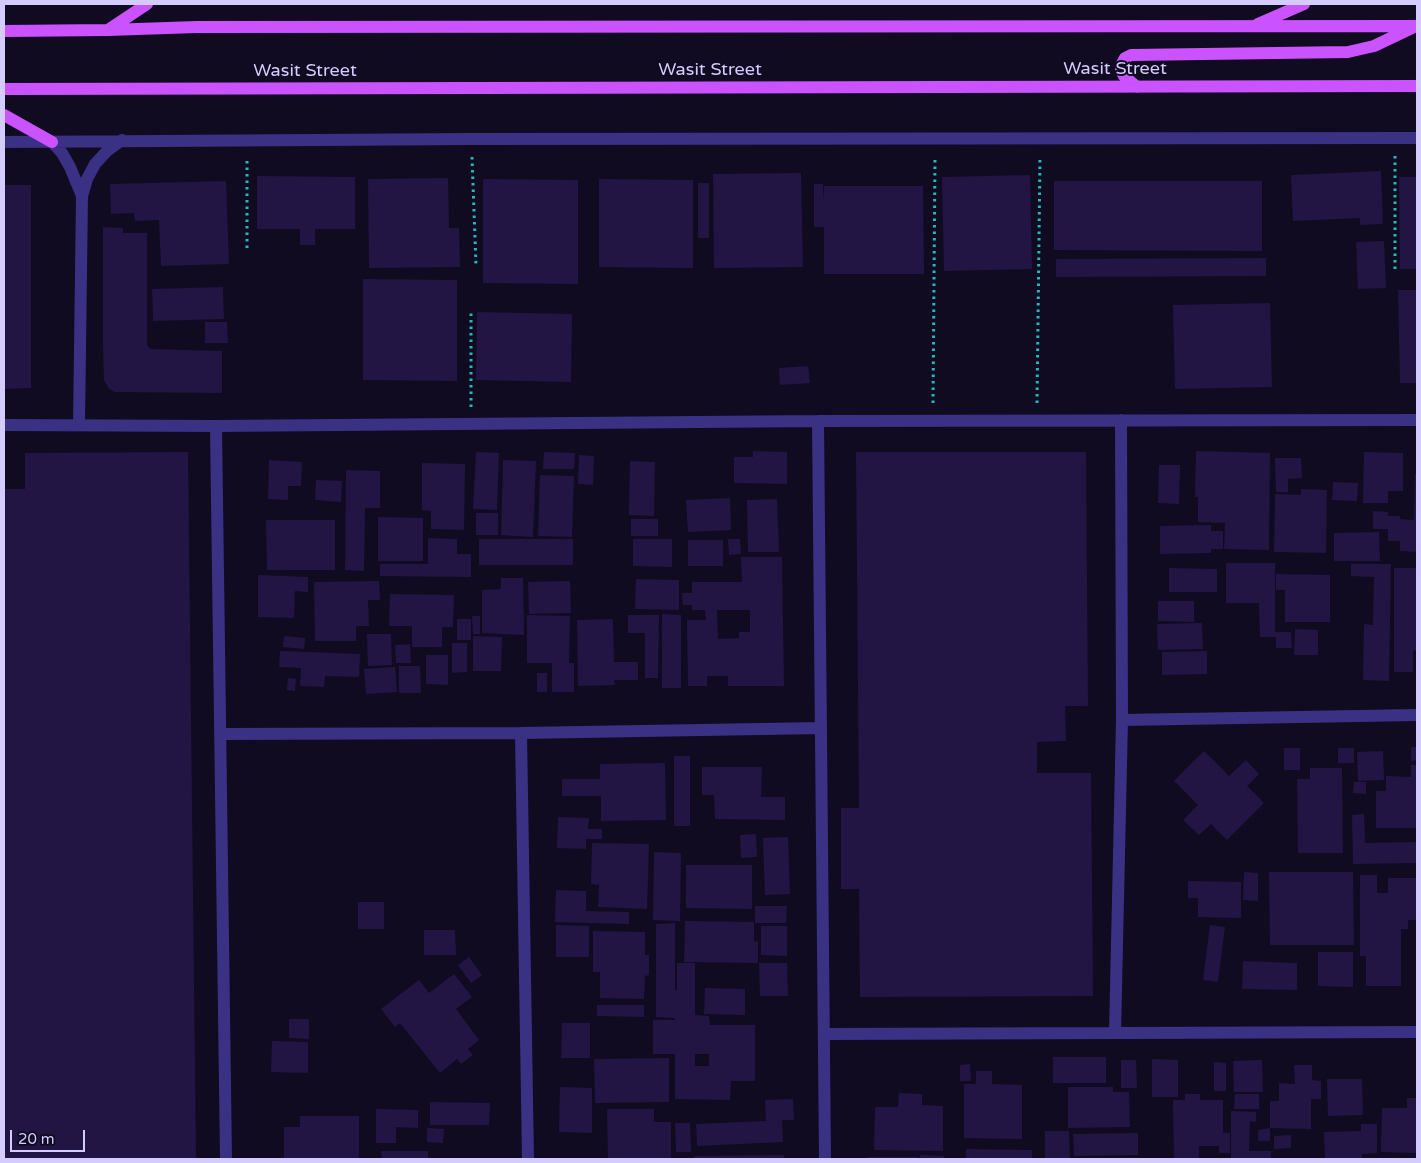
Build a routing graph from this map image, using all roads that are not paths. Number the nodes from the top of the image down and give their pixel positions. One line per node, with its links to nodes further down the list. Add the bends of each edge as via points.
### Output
1 (147, 4): 5 (main road)
2 (1304, 4): 3 (main road)
3 (1254, 26): 4 (main road); 5 (main road, via 197,26)
4 (1417, 26): 7 (main road, via 1380,43 1348,52 1131,54 1125,58 1121,70)
5 (108, 30): 6 (main road)
6 (4, 31)
7 (1137, 86): 8 (main road, Wasit Street); 9 (main road, Wasit Street)
8 (1417, 86)
9 (4, 89)
10 (4, 115): 14 (main road)
11 (1417, 138): 12 (street)
12 (122, 140): 14 (street); 15 (street, via 95,164)
13 (4, 142): 14 (street)
14 (52, 142): 15 (street, via 70,167)
15 (82, 196): 20 (street)
16 (1121, 420): 17 (street); 18 (street); 23 (street)
17 (1417, 420)
18 (818, 421): 21 (street); 24 (street)
19 (4, 425): 20 (street)
20 (79, 425): 21 (street)
21 (216, 426): 26 (street)
22 (1417, 715): 23 (street)
23 (1122, 720): 28 (street)
24 (822, 728): 25 (street); 29 (street)
25 (521, 733): 26 (street); 31 (street)
26 (220, 734): 30 (street)
27 (1417, 1032): 28 (street)
28 (1115, 1033): 29 (street)
29 (825, 1034): 32 (street)
30 (226, 1159)
31 (528, 1159)
32 (825, 1159)

